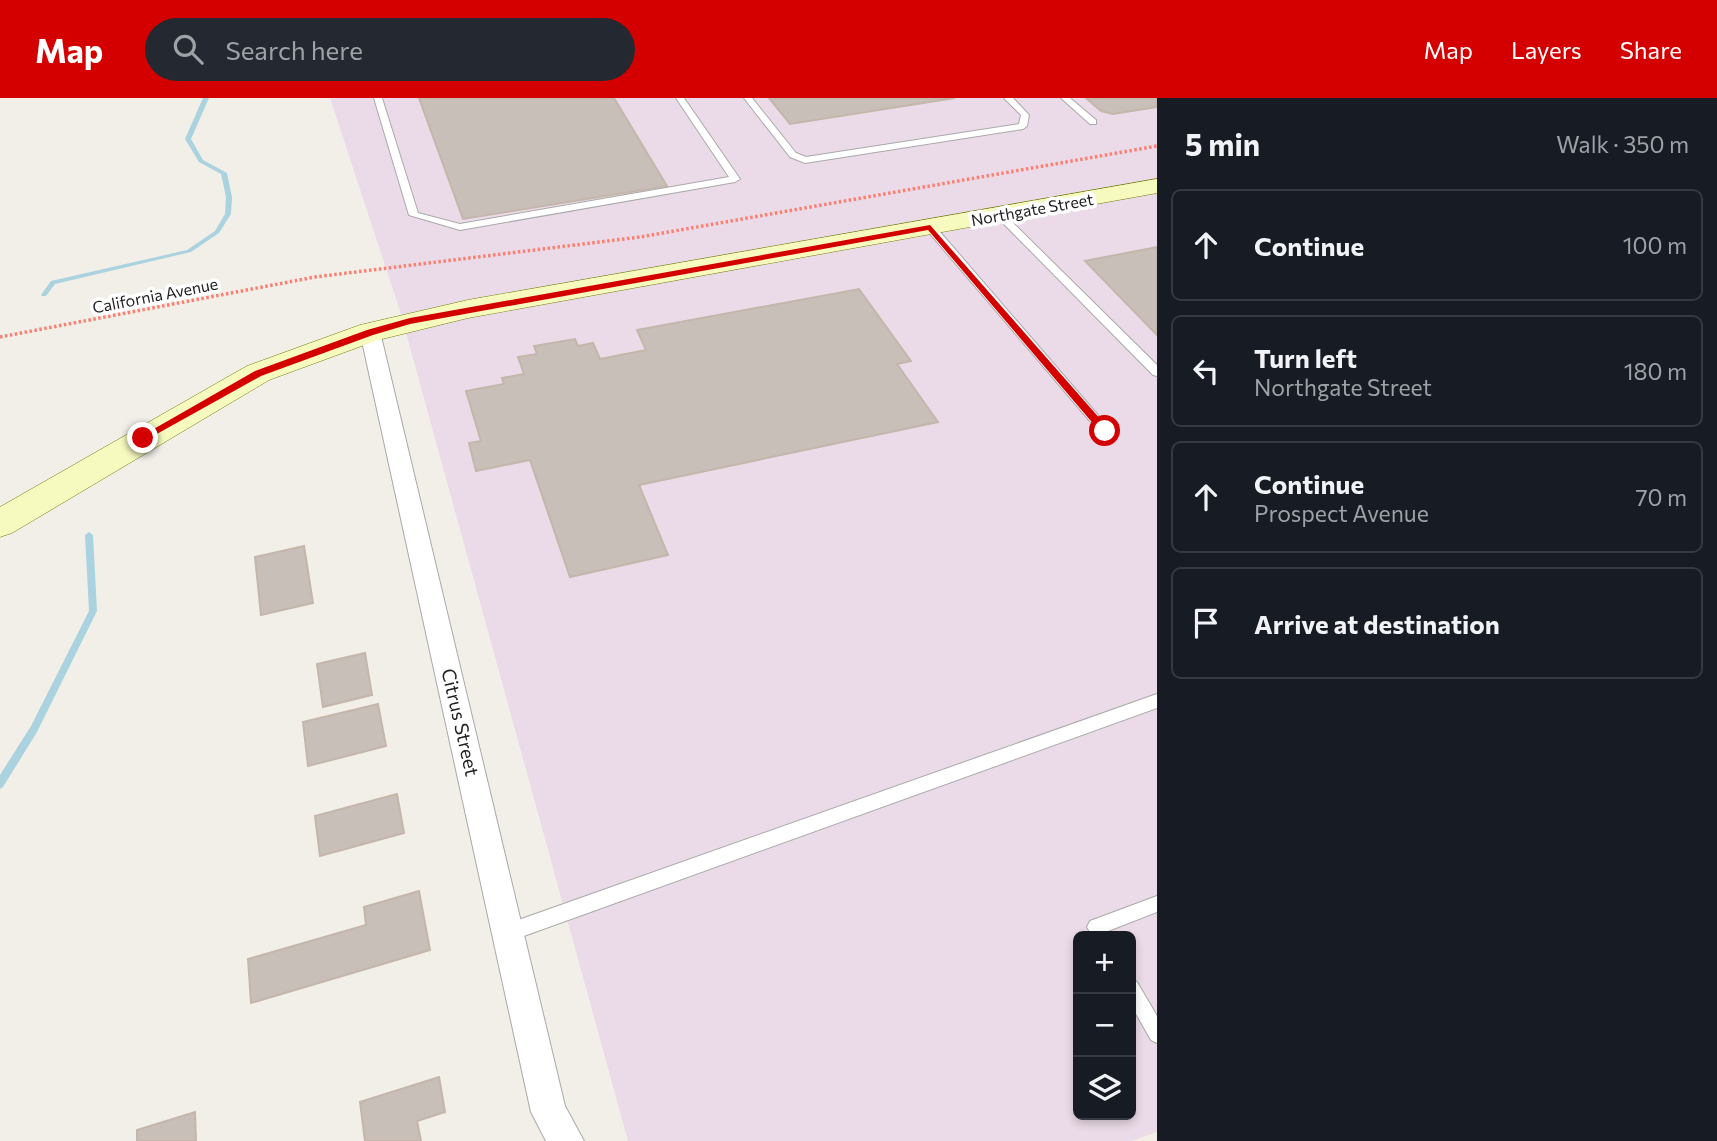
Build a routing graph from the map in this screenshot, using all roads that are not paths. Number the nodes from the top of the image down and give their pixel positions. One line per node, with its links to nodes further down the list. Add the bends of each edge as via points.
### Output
1 (378, 98): 2 (lane, via 414,215 460,227 735,179)
2 (681, 98)
3 (748, 98): 4 (lane, via 793,155 805,160 1023,126 1025,115)
4 (1008, 98)
5 (1065, 98): 6 (lane)
6 (1093, 122)
7 (1157, 186): 8 (street, Northgate Street)
8 (1000, 215): 9 (street, Northgate Street); 11 (lane)
9 (930, 227): 10 (street, Northgate Street, via 468,309); 12 (lane)
10 (370, 332): 13 (street, Northgate Street, via 258,373); 17 (street, Citrus Street)
11 (1157, 372)
12 (1105, 431)
13 (0, 524)
14 (1157, 701): 17 (lane)
15 (1157, 904): 16 (lane, via 1096,927)
16 (1098, 931)
17 (510, 932): 20 (street, Citrus Street)
18 (1134, 994): 19 (lane)
19 (1157, 1034)
20 (554, 1131)

